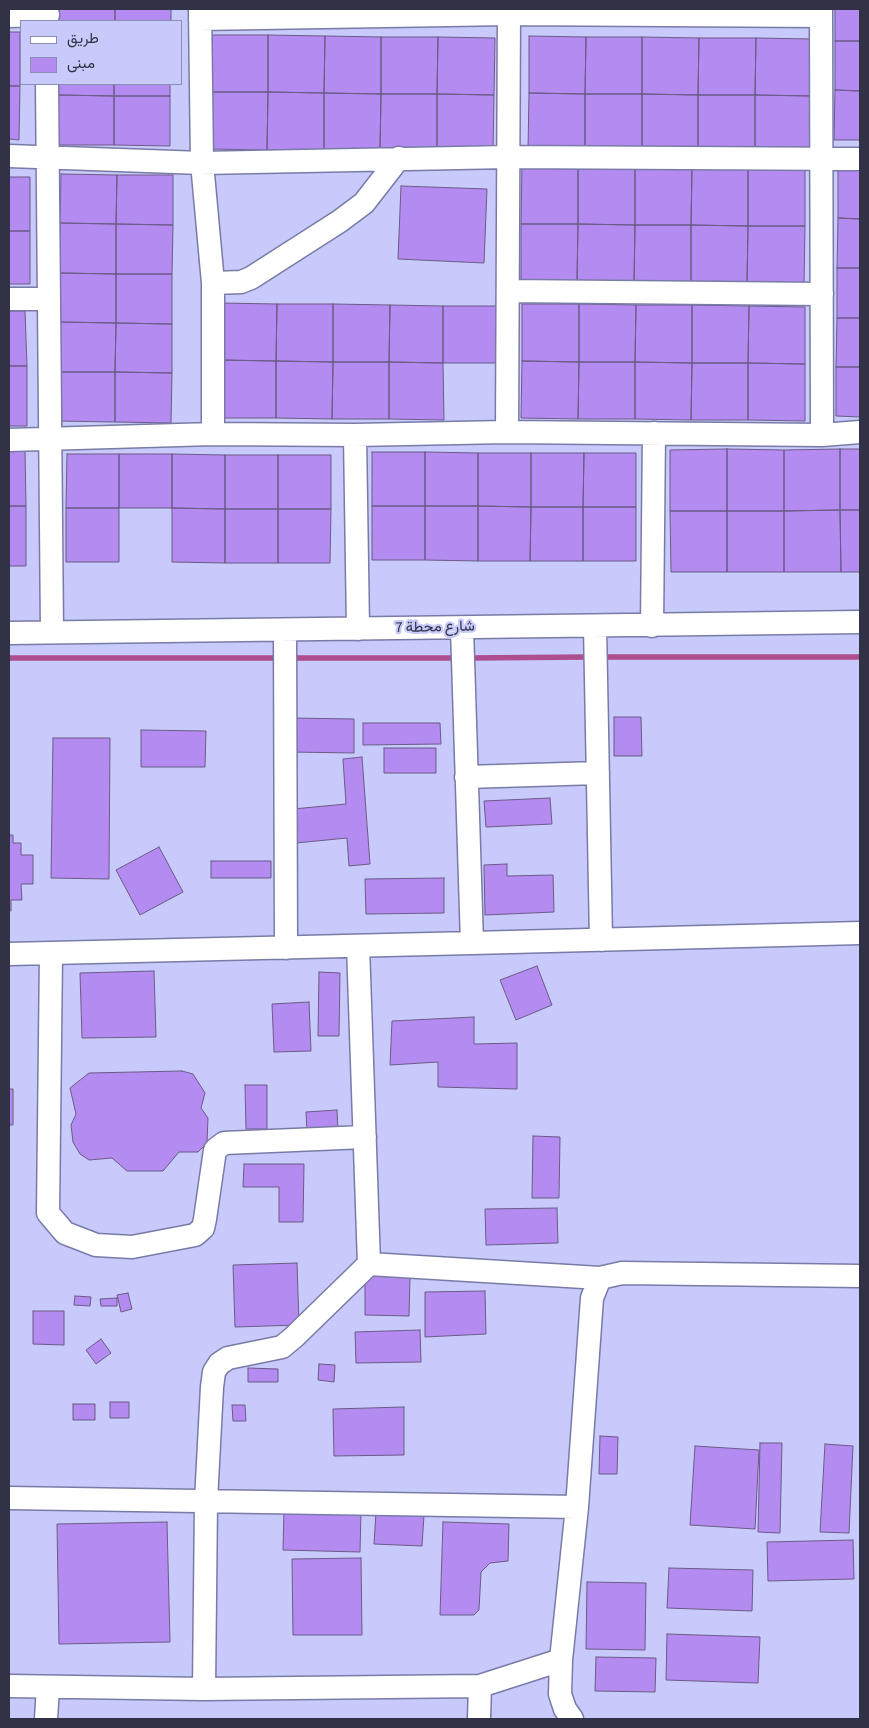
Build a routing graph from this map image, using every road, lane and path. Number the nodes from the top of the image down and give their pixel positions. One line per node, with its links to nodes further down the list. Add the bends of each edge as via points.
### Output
1 (509, 11): 2 (street); 3 (street); 10 (street)
2 (821, 12): 12 (street)
3 (200, 14): 13 (street)
4 (48, 15): 5 (street)
5 (9, 16)
6 (48, 85): 8 (street)
7 (9, 156): 8 (street)
8 (47, 156): 13 (street); 18 (street)
9 (399, 158): 10 (street); 13 (street); 14 (street, via 364,203 340,221 251,278 240,282)
10 (508, 158): 12 (street); 15 (street)
11 (860, 159): 12 (street)
12 (822, 160): 16 (street)
13 (202, 163): 14 (street)
14 (213, 282): 22 (street)
15 (508, 290): 16 (street); 19 (street)
16 (822, 294): 24 (street)
17 (9, 299): 18 (street)
18 (49, 299): 26 (street)
19 (507, 432): 21 (street); 23 (street)
20 (860, 432): 24 (street)
21 (654, 433): 24 (street); 29 (street)
22 (213, 434): 23 (street); 26 (street)
23 (355, 435): 31 (street)
24 (822, 435)
25 (9, 440): 26 (street)
26 (50, 441): 33 (street)
27 (860, 622): 29 (street, شارع محطة 7)
28 (595, 626): 29 (street, شارع محطة 7); 30 (street, شارع محطة 7); 35 (street)
29 (652, 626)
30 (462, 628): 31 (street, شارع محطة 7); 36 (street)
31 (358, 629): 32 (street, شارع محطة 7)
32 (285, 630): 33 (street, شارع محطة 7); 41 (street)
33 (52, 632): 34 (street, شارع محطة 7)
34 (9, 633)
35 (598, 773): 36 (street); 38 (street)
36 (466, 777): 39 (street)
37 (860, 933): 38 (street)
38 (601, 940): 39 (street)
39 (472, 943): 40 (street)
40 (358, 946): 41 (street); 44 (street)
41 (286, 948): 43 (street)
42 (9, 954): 43 (street)
43 (51, 954): 44 (street, via 48,1213 65,1233 96,1245 132,1247 195,1235 203,1228 214,1150 224,1143)
44 (365, 1138): 45 (street)
45 (369, 1264): 47 (street); 49 (street, via 282,1347 228,1358 219,1364 212,1387)
46 (860, 1276): 47 (street, via 622,1273)
47 (600, 1278): 50 (street, via 592,1298)
48 (9, 1498): 49 (street)
49 (206, 1501): 50 (street); 55 (street)
50 (577, 1507): 51 (street)
51 (561, 1660): 53 (street); 58 (street, via 560,1694)
52 (9, 1686): 54 (street)
53 (480, 1686): 55 (street); 57 (street)
54 (48, 1687): 55 (street); 56 (street)
55 (204, 1689)
56 (46, 1719)
57 (480, 1719)
58 (572, 1719)

